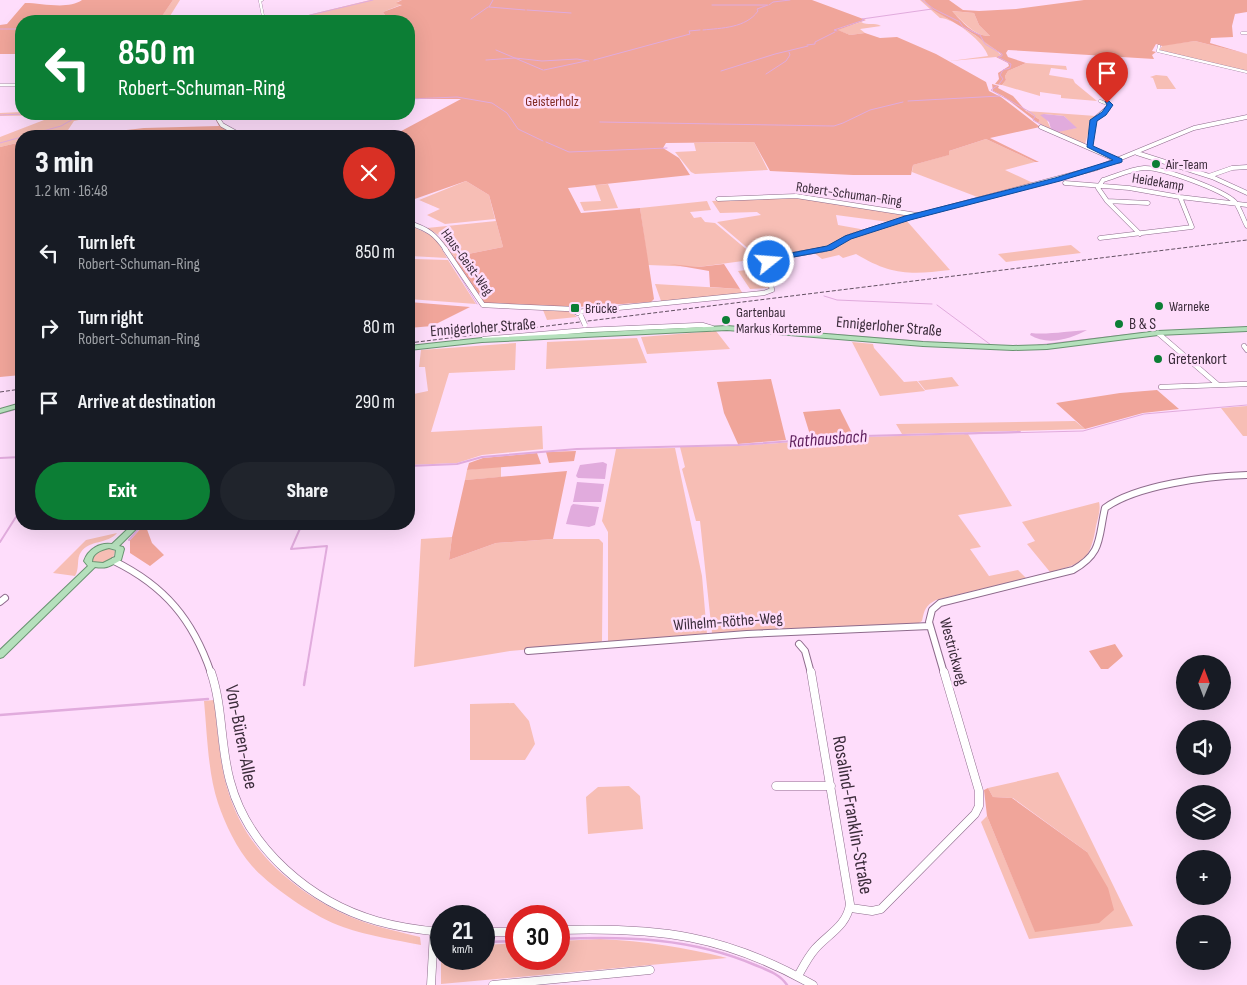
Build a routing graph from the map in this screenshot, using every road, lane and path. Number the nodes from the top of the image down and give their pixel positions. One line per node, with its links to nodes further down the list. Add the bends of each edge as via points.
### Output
1 (262, 0): 2 (street)
2 (263, 15)
3 (1242, 33): 4 (street)
4 (1247, 33)
5 (1159, 46): 6 (street, via 1158,51)
6 (1247, 72)
7 (0, 85): 8 (street)
8 (15, 85)
9 (1100, 101): 14 (street, via 1110,105 1094,120)
10 (1247, 117): 15 (street, Robert-Schuman-Ring, via 1186,130)
11 (218, 120): 13 (street)
12 (1041, 127): 14 (street)
13 (230, 130)
14 (1090, 147): 16 (street)
15 (1137, 152): 16 (street, Robert-Schuman-Ring); 18 (street)
16 (1119, 160): 30 (street, Robert-Schuman-Ring)
17 (1247, 167): 18 (street)
18 (1209, 176): 22 (street)
19 (1065, 183): 20 (street, Heidekamp)
20 (1099, 185): 24 (street, Heidekamp); 26 (street); 28 (street, via 1104,180 1152,168 1214,189)
21 (1247, 188): 22 (street)
22 (1241, 189): 23 (street)
23 (1247, 193)
24 (1180, 197): 28 (street, Heidekamp); 33 (street, via 1192,227)
25 (718, 199): 30 (street, Robert-Schuman-Ring, via 796,196)
26 (1108, 201): 27 (street); 33 (street)
27 (1148, 203)
28 (1236, 203): 29 (street, Heidekamp); 32 (street)
29 (1247, 205)
30 (917, 215): 35 (street, Robert-Schuman-Ring, via 848,238 829,248 774,258 768,267 772,290)
31 (415, 225): 35 (street, Haus-Geist-Weg, via 437,236 483,305 571,309)
32 (1247, 226)
33 (1140, 234): 34 (street)
34 (1100, 238)
35 (577, 312): 36 (street, bridge)
36 (586, 327): 37 (street, via 702,325); 40 (street)
37 (712, 328): 39 (main road, Ennigerloher Straße, via 1013,348); 40 (main road, Ennigerloher Straße)
38 (1247, 329): 39 (main road, Ennigerloher Straße)
39 (1158, 333): 42 (street)
40 (482, 340): 41 (main road, Ennigerloher Straße)
41 (415, 347)
42 (1217, 384): 43 (street); 44 (street)
43 (1247, 384)
44 (1161, 387)
45 (15, 407): 46 (main road)
46 (0, 411)
47 (1247, 475): 52 (street, Westrickweg, via 1183,482 1115,499 1105,508 1098,546 1094,557 1087,563 1066,572 940,603 930,613)
48 (131, 530): 49 (main road)
49 (114, 546): 50 (main road, via 121,552); 51 (main road, via 104,546 90,554 88,561)
50 (114, 561): 51 (main road, via 104,566); 60 (street, Von-Büren-Allee, via 157,588 196,635 205,653 217,696 233,791 254,836 276,862 302,884 332,902 388,924)
51 (93, 566): 55 (main road)
52 (930, 626): 54 (street, Wilhelm-Röthe-Weg, via 747,634); 58 (street, Westrickweg, via 979,791 979,806 881,909)
53 (799, 644): 57 (street, Rosalind-Franklin-Straße, via 809,662)
54 (528, 651)
55 (0, 655)
56 (776, 786): 57 (street)
57 (831, 786): 58 (street, Rosalind-Franklin-Straße)
58 (851, 908): 63 (street, Rosalind-Franklin-Straße, via 846,921 813,951)
59 (570, 929): 63 (street, via 646,929 719,942 756,956)
60 (430, 931)
61 (433, 970): 64 (street, Von-Büren-Allee)
62 (650, 970): 65 (street)
63 (802, 980): 66 (street)
64 (431, 985)
65 (493, 985)
66 (813, 985)

